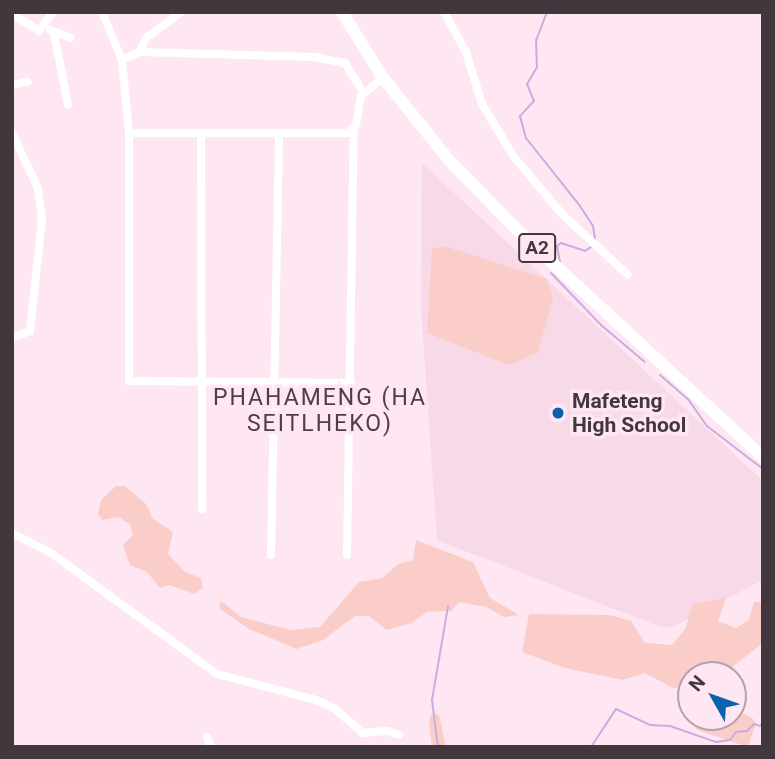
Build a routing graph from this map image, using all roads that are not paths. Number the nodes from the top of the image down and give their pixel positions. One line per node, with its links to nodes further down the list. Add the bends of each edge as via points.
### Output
1 (53, 12): 7 (street)
2 (102, 12): 11 (street)
3 (181, 12): 10 (street, via 146,38)
4 (342, 12): 12 (main road, A2)
5 (444, 12): 22 (street, via 466,52 482,104 514,156 563,215)
6 (12, 13): 7 (street, via 35,30)
7 (45, 26): 8 (street)
8 (54, 33): 9 (street); 16 (street)
9 (71, 38)
10 (139, 52): 11 (street); 15 (street, via 314,57 345,64)
11 (122, 60): 19 (street)
12 (383, 78): 15 (street); 27 (main road, A2, via 491,205)
13 (28, 82): 14 (street)
14 (12, 85)
15 (363, 92): 17 (street)
16 (68, 105)
17 (354, 130): 21 (street); 26 (street)
18 (12, 133): 23 (street, via 38,188 42,219 30,331)
19 (129, 133): 20 (street); 24 (street, via 129,381)
20 (201, 135): 21 (street); 24 (street)
21 (279, 135): 25 (street)
22 (628, 275)
23 (12, 338)
24 (200, 382): 25 (street); 28 (street)
25 (275, 382): 26 (street); 30 (street)
26 (351, 383): 31 (street)
27 (763, 457)
28 (202, 509)
29 (12, 533): 32 (street, via 51,553 217,674 316,699 363,733 387,730)
30 (271, 555)
31 (346, 555)
32 (398, 735)
33 (207, 737): 34 (street)
34 (211, 747)

